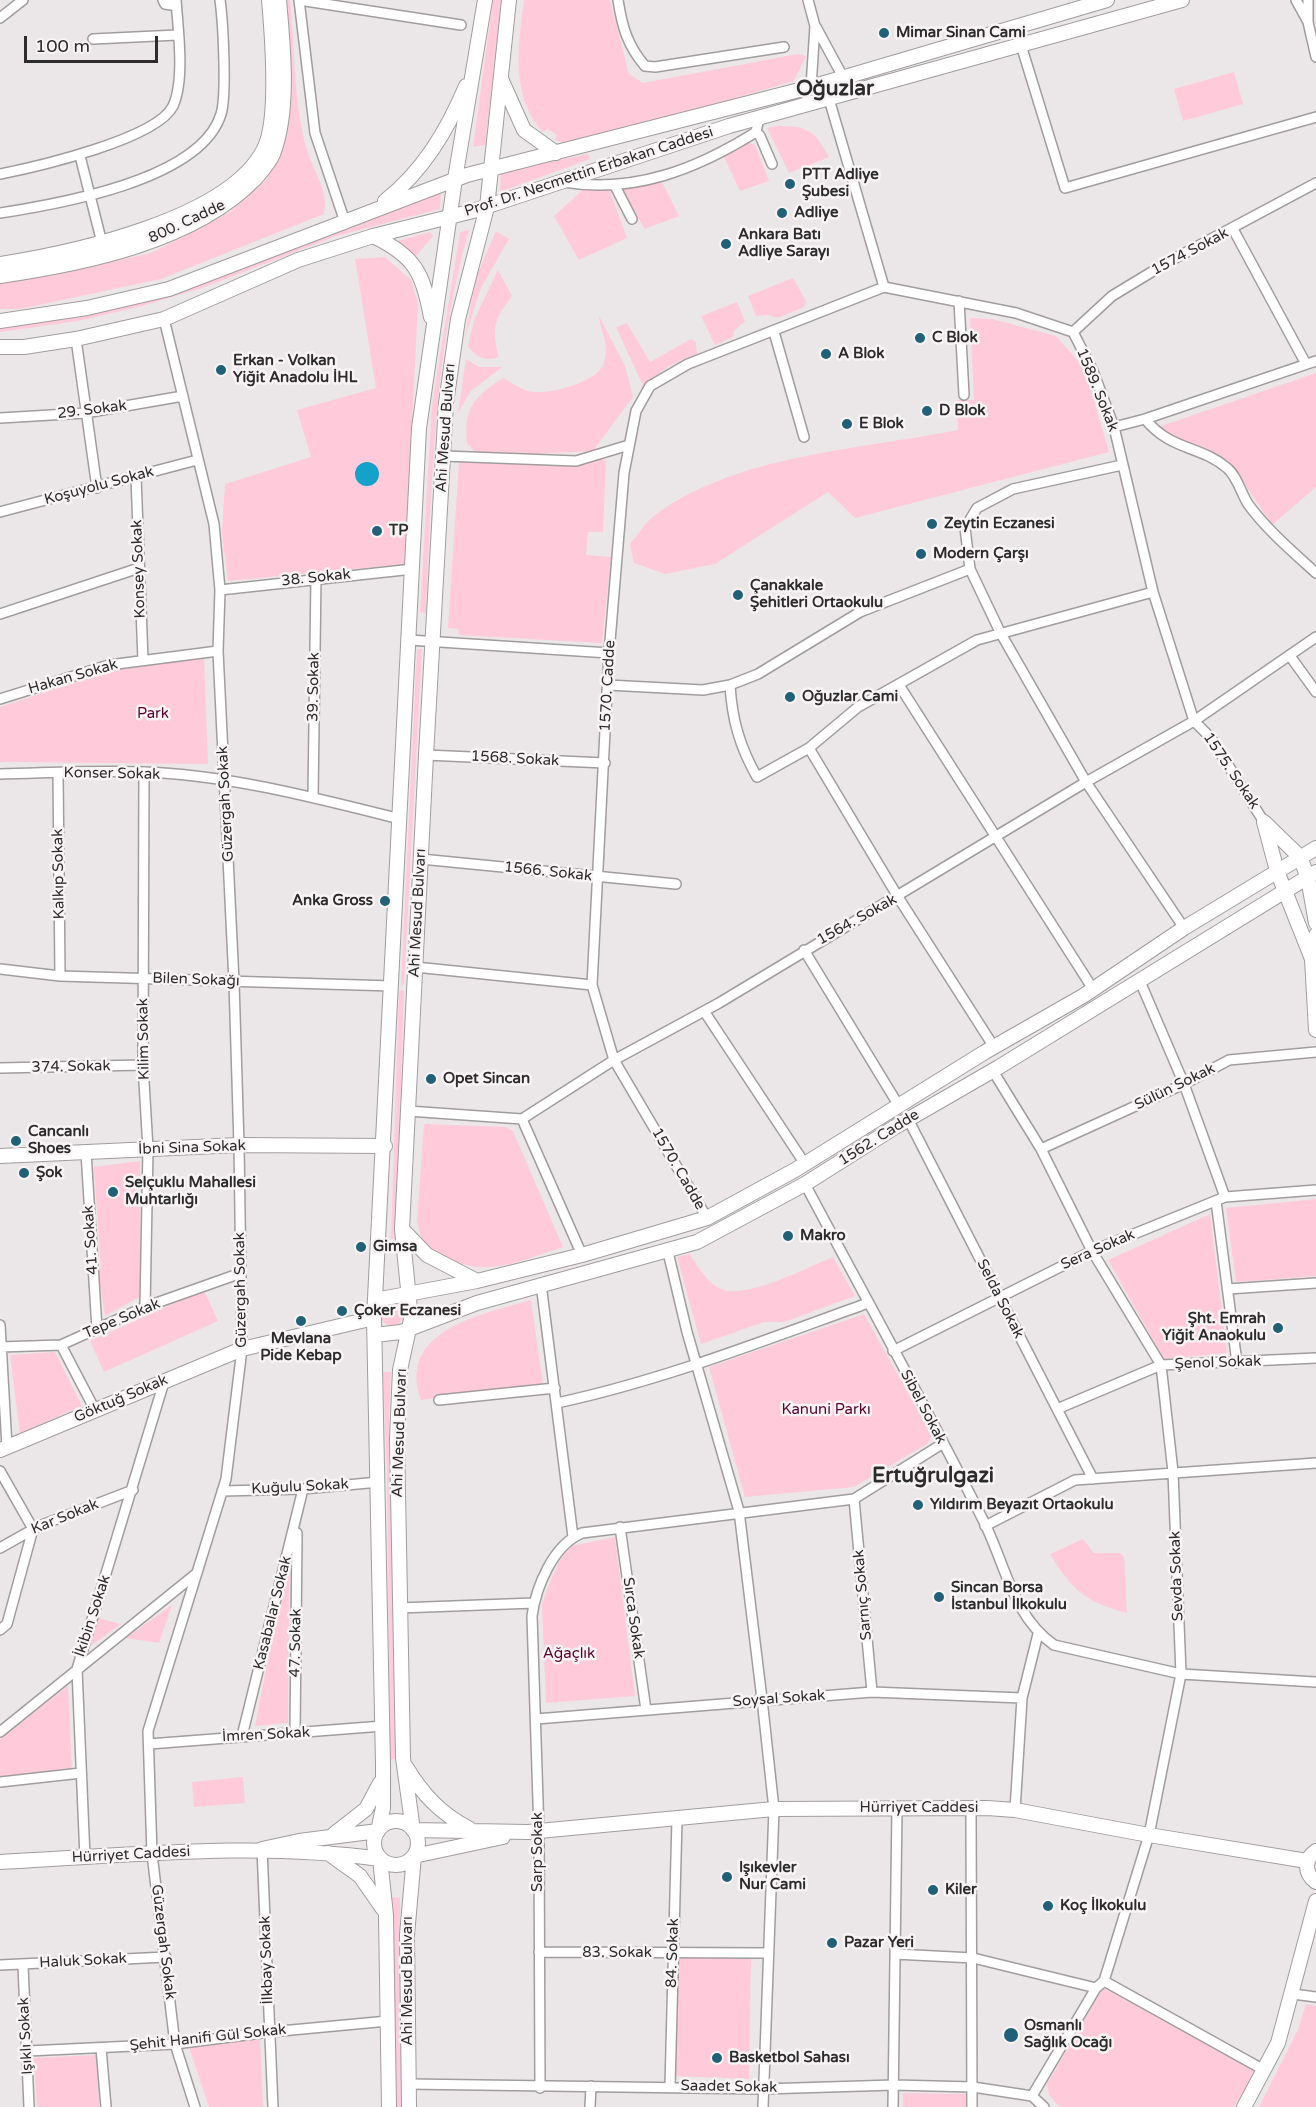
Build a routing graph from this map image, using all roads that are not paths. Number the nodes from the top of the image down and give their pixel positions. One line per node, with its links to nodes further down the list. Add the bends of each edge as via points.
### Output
1 (23, 0): 16 (street)
2 (163, 0): 3 (street, via 171,5)
3 (176, 0): 20 (street)
4 (219, 0): 42 (street, via 222,114 206,142 167,168)
5 (269, 0): 51 (main road, 800. Cadde, via 274,57 270,121 264,148 244,175 206,201)
6 (279, 0): 53 (main road, 800. Cadde, via 283,46 281,113 273,155 236,198 181,228 118,252)
7 (299, 0): 18 (street); 48 (street, via 315,133)
8 (485, 0): 25 (main road, Ahi Mesud Bulvarı)
9 (509, 0): 26 (main road, Ahi Mesud Bulvarı)
10 (618, 0): 23 (street, via 623,32 645,66)
11 (808, 0): 19 (street)
12 (1107, 0): 27 (main road, Prof. Dr. Necmettin Erbakan Caddesi)
13 (1182, 0): 22 (main road, Prof. Dr. Necmettin Erbakan Caddesi)
14 (1296, 0): 17 (street)
15 (1308, 0): 17 (street)
16 (0, 18)
17 (1308, 22): 24 (street)
18 (461, 25)
19 (815, 26): 27 (street); 28 (street)
20 (177, 35): 21 (street); 34 (street, via 179,85 168,115)
21 (93, 39)
22 (1021, 45): 29 (main road, Prof. Dr. Necmettin Erbakan Caddesi); 30 (street, via 1065,188)
23 (784, 47)
24 (1316, 57)
25 (476, 62): 38 (main road, Ahi Mesud Bulvarı); 44 (main road, via 460,100 416,174)
26 (500, 76): 33 (main road, via 524,130); 36 (main road, Ahi Mesud Bulvarı)
27 (843, 77): 28 (main road, Prof. Dr. Necmettin Erbakan Caddesi)
28 (811, 87): 33 (main road, Prof. Dr. Necmettin Erbakan Caddesi)
29 (829, 99): 31 (main road, Prof. Dr. Necmettin Erbakan Caddesi); 54 (street)
30 (1316, 117)
31 (759, 118): 32 (street); 39 (main road, Prof. Dr. Necmettin Erbakan Caddesi)
32 (756, 132): 35 (street); 41 (street, via 706,162)
33 (556, 153): 36 (main road, Prof. Dr. Necmettin Erbakan Caddesi)
34 (80, 156): 37 (street); 42 (street)
35 (772, 164)
36 (492, 168): 38 (main road, Prof. Dr. Necmettin Erbakan Caddesi); 43 (main road, Ahi Mesud Bulvarı)
37 (0, 174)
38 (455, 179): 44 (main road, Prof. Dr. Necmettin Erbakan Caddesi); 46 (main road, Ahi Mesud Bulvarı)
39 (559, 181): 41 (street); 43 (main road, Prof. Dr. Necmettin Erbakan Caddesi)
40 (1316, 183): 49 (street, 1574 Sokak)
41 (615, 186): 47 (street)
42 (90, 197): 45 (street); 51 (street)
43 (487, 207): 46 (main road, Prof. Dr. Necmettin Erbakan Caddesi); 73 (main road, Ahi Mesud Bulvarı, via 454,341)
44 (375, 209): 48 (main road, Prof. Dr. Necmettin Erbakan Caddesi)
45 (0, 213)
46 (451, 216): 50 (main road, Prof. Dr. Necmettin Erbakan Caddesi); 58 (main road, Ahi Mesud Bulvarı)
47 (632, 219)
48 (345, 222): 57 (main road, Prof. Dr. Necmettin Erbakan Caddesi, via 169,289 87,308)
49 (1233, 229): 60 (street, 1574 Sokak, via 1112,296); 64 (street)
50 (374, 236): 56 (main road, Prof. Dr. Necmettin Erbakan Caddesi, via 298,260); 58 (main road, via 414,263 427,292)
51 (102, 243): 52 (main road, 800. Cadde)
52 (0, 264)
53 (0, 276)
54 (884, 287): 55 (street, 1589. Sokak); 59 (street, 1570. Cadde)
55 (959, 301): 60 (street, 1589. Sokak, via 1016,313); 65 (street)
56 (164, 319): 61 (main road, Prof. Dr. Necmettin Erbakan Caddesi); 66 (street, Güzergah Sokak)
57 (0, 321)
58 (433, 327): 81 (main road, Ahi Mesud Bulvarı, via 419,428)
59 (774, 332): 71 (street); 72 (street, 1570. Cadde, via 688,364 650,386 636,411)
60 (1073, 332): 70 (street, 1589. Sokak)
61 (76, 339): 62 (main road, Prof. Dr. Necmettin Erbakan Caddesi); 67 (street)
62 (0, 347)
63 (1316, 361): 64 (street)
64 (1306, 364): 69 (street)
65 (964, 395)
66 (183, 396): 67 (street, 29. Sokak); 74 (street, Güzergah Sokak)
67 (85, 413): 68 (street, 29. Sokak); 77 (street)
68 (0, 418)
69 (1146, 419): 70 (street); 82 (street, via 1157,434 1229,470 1249,505)
70 (1114, 427): 75 (street, 1589. Sokak)
71 (804, 437)
72 (629, 445): 73 (street, via 576,460); 92 (street, 1570. Cadde)
73 (444, 456): 90 (main road, Ahi Mesud Bulvarı)
74 (197, 460): 76 (street, Koşuyolu Sokak); 84 (street, Güzergah Sokak, via 214,524)
75 (1122, 465): 80 (street, via 1013,489 977,508 965,528); 85 (street, 1589. Sokak)
76 (136, 477): 77 (street, Koşuyolu Sokak); 79 (street, Konsey Sokak)
77 (97, 488): 78 (street, Koşuyolu Sokak)
78 (0, 512)
79 (139, 568): 86 (street); 94 (street, Konsey Sokak)
80 (970, 568): 87 (street); 96 (street, via 860,612 758,675)
81 (413, 569): 83 (street, 38. Sokak); 89 (main road, Ahi Mesud Bulvarı)
82 (1316, 573)
83 (316, 578): 84 (street, 38. Sokak); 109 (street, 39. Sokak)
84 (220, 590): 91 (street, Güzergah Sokak)
85 (1153, 592): 87 (street); 100 (street, 1589. Sokak)
86 (0, 614)
87 (1000, 632): 97 (street, via 978,640); 108 (street)
88 (1316, 637): 93 (street, 1564. Sokak)
89 (409, 640): 90 (street); 110 (main road, Ahi Mesud Bulvarı)
90 (432, 640): 92 (street); 102 (main road, Ahi Mesud Bulvarı)
91 (218, 651): 94 (street, Hakan Sokak); 107 (street, Güzergah Sokak)
92 (609, 653): 95 (street, 1570. Cadde)
93 (1290, 657): 98 (street); 100 (street, 1564. Sokak)
94 (143, 660): 99 (street, Hakan Sokak, via 109,665)
95 (608, 685): 96 (street, via 703,690); 103 (street, 1570. Cadde)
96 (730, 685): 101 (street, via 731,713 741,748 757,777)
97 (898, 685): 101 (street, via 858,707); 112 (street)
98 (1316, 692)
99 (0, 699)
100 (1194, 721): 108 (street, 1564. Sokak); 111 (street, 1575. Sokak, via 1211,738)
101 (809, 748): 121 (street)
102 (426, 754): 103 (street, 1568. Sokak); 115 (main road, Ahi Mesud Bulvarı)
103 (605, 763): 118 (street, 1570. Cadde)
104 (144, 772): 105 (street, Konser Sokak); 107 (street, Konser Sokak); 131 (street, Kilim Sokak)
105 (58, 773): 106 (street, Konser Sokak); 130 (street, Kalkıp Sokak)
106 (0, 774)
107 (225, 781): 109 (street, Konser Sokak); 133 (street, Güzergah Sokak)
108 (1086, 782): 112 (street, 1564. Sokak); 123 (street)
109 (313, 797): 110 (street, Konser Sokak)
110 (400, 819): 135 (main road, Ahi Mesud Bulvarı)
111 (1264, 822): 114 (main road); 116 (main road)
112 (994, 837): 121 (street, 1564. Sokak); 136 (street)
113 (1316, 848): 114 (main road, 1562. Cadde)
114 (1300, 857): 116 (main road, 1562. Cadde); 117 (main road)
115 (421, 859): 118 (street, 1566. Sokak); 127 (main road, Ahi Mesud Bulvarı)
116 (1277, 871): 120 (main road); 123 (main road, 1562. Cadde)
117 (1312, 875): 120 (main road, 1562. Cadde); 122 (main road)
118 (596, 876): 119 (street, 1566. Sokak); 134 (street, 1570. Cadde)
119 (676, 884)
120 (1286, 891): 126 (main road); 132 (main road, 1562. Cadde)
121 (898, 897): 125 (street, 1564. Sokak); 139 (street)
122 (1316, 923)
123 (1184, 928): 136 (main road, 1562. Cadde)
124 (1316, 935): 126 (main road)
125 (804, 950): 137 (street, 1564. Sokak); 146 (street)
126 (1312, 958): 129 (main road)
127 (415, 967): 134 (street); 147 (main road, Ahi Mesud Bulvarı)
128 (0, 969): 130 (street, Bilen Sokağı)
129 (1314, 975): 138 (main road)
130 (60, 976): 131 (street, Bilen Sokağı)
131 (143, 978): 133 (street, Bilen Sokağı); 142 (street, Kilim Sokak)
132 (1139, 979): 144 (main road, 1562. Cadde); 145 (street)
133 (234, 982): 135 (street, Bilen Sokağı); 150 (street, Güzergah Sokak)
134 (592, 985): 141 (street, 1570. Cadde)
135 (392, 986): 151 (main road, Ahi Mesud Bulvarı)
136 (1093, 989): 139 (main road, 1562. Cadde)
137 (704, 1011): 141 (street, 1564. Sokak); 156 (street)
138 (1316, 1030)
139 (994, 1047): 146 (main road, 1562. Cadde)
140 (1316, 1052): 145 (street, Sülün Sokak, via 1228,1060)
141 (614, 1060): 148 (street, 1564. Sokak); 160 (street, 1570. Cadde)
142 (143, 1065): 143 (street, 374. Sokak); 152 (street, Kilim Sokak)
143 (0, 1068)
144 (993, 1071): 149 (main road, 1562. Cadde); 153 (street, Sevda Sokak)
145 (1184, 1084): 153 (street, Sülün Sokak); 159 (street)
146 (899, 1106): 156 (main road, 1562. Cadde)
147 (408, 1111): 148 (street); 161 (main road, Ahi Mesud Bulvarı)
148 (522, 1119): 164 (street)
149 (908, 1119): 157 (main road, 1562. Cadde); 171 (street, Selda Sokak)
150 (239, 1145): 151 (main road, İbni Sina Sokak); 152 (main road, İbni Sina Sokak); 165 (street, Güzergah Sokak)
151 (385, 1146): 172 (main road, Ahi Mesud Bulvarı)
152 (148, 1149): 154 (main road, İbni Sina Sokak); 174 (street, Kilim Sokak)
153 (1041, 1149): 162 (street, Sevda Sokak)
154 (86, 1152): 155 (main road, İbni Sina Sokak); 177 (street, 41. Sokak)
155 (0, 1156)
156 (806, 1164): 160 (main road, 1562. Cadde)
157 (805, 1184): 163 (main road, 1562. Cadde, via 697,1242); 173 (street, Sibel Sokak)
158 (1316, 1190): 159 (street, Sera Sokak)
159 (1220, 1199): 162 (street, Sera Sokak); 169 (street)
160 (707, 1218): 164 (main road, 1562. Cadde)
161 (402, 1229): 166 (main road, via 427,1254); 170 (main road, Ahi Mesud Bulvarı)
162 (1092, 1251): 171 (street, Sera Sokak); 187 (street, Sevda Sokak)
163 (668, 1252): 168 (main road, 1562. Cadde); 186 (street)
164 (582, 1255): 166 (main road, 1562. Cadde)
165 (241, 1273): 174 (street, Tepe Sokak); 182 (street, Güzergah Sokak)
166 (477, 1281): 170 (main road, 1562. Cadde)
167 (1316, 1283): 169 (street)
168 (541, 1284): 178 (main road, 1562. Cadde); 189 (street)
169 (1228, 1289): 185 (street)
170 (408, 1293): 172 (main road, 1562. Cadde); 178 (main road, Ahi Mesud Bulvarı)
171 (999, 1298): 183 (street, Sera Sokak); 192 (street, Selda Sokak)
172 (375, 1300): 175 (main road, Ahi Mesud Bulvarı)
173 (868, 1303): 183 (street, Sibel Sokak); 186 (street)
174 (145, 1307): 177 (street, Tepe Sokak)
175 (374, 1318): 179 (main road, Ahi Mesud Bulvarı); 182 (main road, Göktuğ Sokak)
176 (0, 1325): 181 (street)
177 (97, 1329): 180 (street, Tepe Sokak)
178 (410, 1329): 179 (main road, 1562. Cadde); 214 (main road, Ahi Mesud Bulvarı, via 400,1370 398,1404)
179 (375, 1335): 200 (main road, Ahi Mesud Bulvarı)
180 (61, 1345): 181 (street, Tepe Sokak); 193 (street)
181 (1, 1347): 195 (street)
182 (242, 1349): 188 (main road, Göktuğ Sokak); 203 (street, Güzergah Sokak)
183 (893, 1351): 194 (street, Sibel Sokak)
184 (1316, 1358): 185 (street, Şenol Sokak)
185 (1236, 1364): 187 (street, Şenol Sokak)
186 (698, 1365): 191 (street, via 619,1390); 205 (street)
187 (1161, 1365): 192 (street, Şenol Sokak); 198 (street, Sevda Sokak)
188 (164, 1382): 193 (main road, Göktuğ Sokak); 202 (street, İkibin Sokak)
189 (555, 1388): 190 (street); 191 (street)
190 (439, 1400)
191 (557, 1403): 210 (street)
192 (1057, 1409): 199 (street, Selda Sokak)
193 (95, 1410): 195 (main road, Göktuğ Sokak)
194 (942, 1444): 204 (street); 207 (street, Sibel Sokak)
195 (3, 1448)
196 (1316, 1463): 198 (street)
197 (0, 1470): 209 (street)
198 (1173, 1472): 199 (street); 218 (street, Sevda Sokak)
199 (1093, 1479): 207 (street, via 1074,1480)
200 (379, 1482): 201 (street, Kuğulu Sokak); 225 (main road, Ahi Mesud Bulvarı)
201 (303, 1489): 203 (street, Kuğulu Sokak); 206 (street, Kasabalar Sokak)
202 (133, 1490): 209 (street, Kar Sokak); 217 (street, İkibin Sokak)
203 (222, 1491): 212 (street, Güzergah Sokak)
204 (854, 1499): 205 (street); 220 (street, Sarnıç Sokak)
205 (739, 1511): 208 (street); 222 (street)
206 (297, 1517): 227 (street, 47. Sokak); 228 (street, Kasabalar Sokak)
207 (986, 1526): 216 (street, Sibel Sokak, via 1024,1616)
208 (620, 1527): 210 (street); 223 (street, Sırca Sokak)
209 (33, 1529): 211 (street, Kar Sokak); 215 (street, via 7,1624)
210 (573, 1537): 213 (street, Sarp Sokak, via 555,1555)
211 (0, 1548)
212 (197, 1574): 217 (street); 229 (street, Güzergah Sokak, via 148,1731)
213 (534, 1603): 214 (street); 224 (street, Sarp Sokak)
214 (399, 1608): 230 (main road, Ahi Mesud Bulvarı)
215 (0, 1630)
216 (1038, 1634): 218 (street, Sibel Sokak, via 1054,1645); 221 (street)
217 (77, 1669): 226 (street); 231 (street, İkibin Sokak)
218 (1181, 1674): 219 (street, Sibel Sokak); 243 (street, Sevda Sokak)
219 (1316, 1682)
220 (872, 1692): 221 (street, Soysal Sokak); 222 (street, Soysal Sokak)
221 (1022, 1698): 237 (street)
222 (762, 1700): 223 (street, Soysal Sokak); 236 (street)
223 (646, 1710): 224 (street, Soysal Sokak)
224 (536, 1719): 242 (street, Sarp Sokak)
225 (383, 1726): 227 (street, İmren Sokak); 232 (main road, Ahi Mesud Bulvarı)
226 (0, 1732)
227 (295, 1734): 228 (street, İmren Sokak)
228 (242, 1736): 229 (street, İmren Sokak)
229 (149, 1744): 247 (street, Güzergah Sokak)
230 (404, 1764): 239 (main road, Ahi Mesud Bulvarı); 240 (main road, via 433,1804)
231 (81, 1773): 233 (street); 250 (street, İkibin Sokak)
232 (383, 1775): 241 (main road, Ahi Mesud Bulvarı); 244 (main road, via 366,1809)
233 (0, 1782)
234 (897, 1808): 235 (main road, Hürriyet Caddesi); 236 (main road, Hürriyet Caddesi); 259 (street)
235 (971, 1808): 237 (main road, Hürriyet Caddesi); 261 (street)
236 (774, 1809): 238 (main road, Hürriyet Caddesi); 258 (street)
237 (1015, 1810): 243 (main road, Hürriyet Caddesi)
238 (677, 1819): 242 (main road, Hürriyet Caddesi); 257 (street, 84. Sokak)
239 (413, 1830): 240 (main road); 241 (main road, via 395,1821); 248 (main road, Ahi Mesud Bulvarı, via 417,1845)
240 (472, 1830): 242 (main road)
241 (378, 1831): 244 (main road); 251 (main road, Ahi Mesud Bulvarı, via 374,1845)
242 (534, 1832): 248 (main road); 256 (street, Sarp Sokak)
243 (1149, 1835): 249 (main road, Hürriyet Caddesi); 264 (street, Sevda Sokak)
244 (329, 1837): 245 (main road)
245 (262, 1849): 246 (main road); 247 (main road, Hürriyet Caddesi); 269 (street, İlkbay Sokak)
246 (326, 1852): 251 (main road); 255 (main road, via 360,1876)
247 (152, 1854): 250 (main road, Hürriyet Caddesi); 260 (street, Güzergah Sokak)
248 (414, 1856): 251 (main road, via 400,1865); 274 (main road, Ahi Mesud Bulvarı, via 407,1935)
249 (1312, 1856): 253 (main road, via 1307,1872)
250 (85, 1857): 252 (main road, Hürriyet Caddesi)
251 (380, 1859): 255 (main road, Ahi Mesud Bulvarı)
252 (0, 1862)
253 (1316, 1882)
254 (1316, 1901): 266 (main road)
255 (386, 1915): 268 (main road, Ahi Mesud Bulvarı)
256 (539, 1952): 257 (street, 83. Sokak); 279 (street, Sarp Sokak)
257 (674, 1953): 258 (street, 83. Sokak); 277 (street, 84. Sokak)
258 (767, 1953): 280 (street)
259 (895, 1954): 261 (street); 275 (street)
260 (166, 1957): 263 (street, Haluk Sokak); 270 (street, Güzergah Sokak)
261 (973, 1958): 265 (street); 278 (street)
262 (0, 1965): 263 (street, Haluk Sokak)
263 (23, 1965): 272 (street, Işıklı Sokak)
264 (1104, 1981): 265 (street); 273 (street)
265 (1096, 1988): 281 (street)
266 (1293, 1994): 267 (street); 273 (main road, via 1278,2043)
267 (1316, 1997)
268 (388, 2021): 269 (street, Şehit Hanifi Gül Sokak); 286 (main road, Ahi Mesud Bulvarı)
269 (270, 2032): 270 (street, Şehit Hanifi Gül Sokak); 285 (street, İlkbay Sokak)
270 (175, 2044): 271 (street, Şehit Hanifi Gül Sokak); 284 (street, Güzergah Sokak)
271 (101, 2048): 272 (street, Şehit Hanifi Gül Sokak); 283 (street)
272 (28, 2051): 282 (street, Işıklı Sokak)
273 (1264, 2070): 293 (main road)
274 (408, 2084): 279 (street, Saadet Sokak); 287 (main road, Ahi Mesud Bulvarı)
275 (894, 2085): 278 (street, Saadet Sokak); 280 (street, Saadet Sokak); 290 (street)
276 (591, 2086): 277 (street, Saadet Sokak); 279 (street, Saadet Sokak); 288 (street)
277 (670, 2086): 280 (street, Saadet Sokak)
278 (973, 2087): 281 (street, Saadet Sokak); 291 (street)
279 (540, 2088)
280 (763, 2089): 289 (street)
281 (1032, 2096): 292 (street)
282 (29, 2107)
283 (106, 2107)
284 (195, 2107)
285 (273, 2107)
286 (389, 2107)
287 (409, 2107)
288 (590, 2107)
289 (763, 2107)
290 (893, 2107)
291 (972, 2107)
292 (1044, 2107)
293 (1244, 2107)

